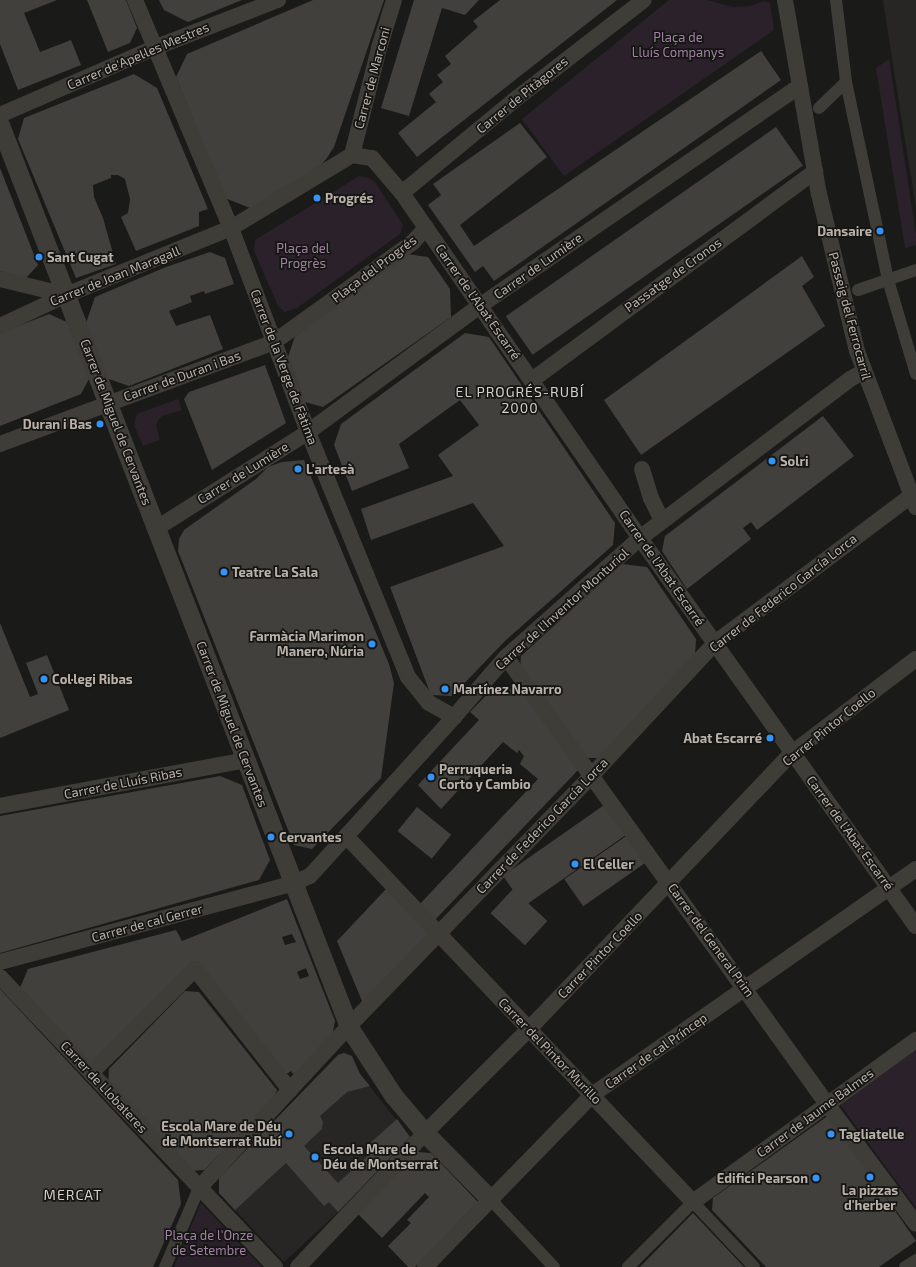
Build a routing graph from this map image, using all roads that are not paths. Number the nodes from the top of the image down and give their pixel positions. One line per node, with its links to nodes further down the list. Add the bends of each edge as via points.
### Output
1 (135, 0): 7 (street, Carrer de la Verge de Fàtima)
2 (278, 0): 7 (street, Carrer de'Apel·les Mestres)
3 (394, 0): 13 (street, Carrer de Marconi)
4 (644, 0): 15 (street, Carrer de Pitàgores, via 517,98)
5 (785, 0): 9 (street, Passeig del Ferrocarril)
6 (836, 0): 8 (street)
7 (154, 48): 11 (street, Carrer de'Apel·les Mestres); 16 (street, Carrer de la Verge de Fàtima)
8 (846, 82): 10 (street); 20 (street)
9 (800, 86): 14 (street, Passeig del Ferrocarril); 23 (street, Carrer de Lumière)
10 (819, 108)
11 (0, 115)
12 (0, 125): 22 (street, Carrer de Miguel de Cervantes)
13 (352, 155): 15 (street, Plaça del Progrés, via 372,158); 16 (street)
14 (815, 171): 26 (street, Passeig del Ferrocarril); 28 (street, Passatge de Cronos)
15 (402, 193): 17 (street, Plaça del Progrés)
16 (231, 228): 22 (street, Carrer de Joan Maragall); 25 (street, Carrer de la Verge de Fàtima)
17 (426, 228): 23 (street, Carrer de l'Abat Escarré); 25 (street, Plaça del Progrés, via 412,243)
18 (916, 270): 20 (street, Passeig del Ferrocarril)
19 (0, 279): 22 (street)
20 (888, 280): 21 (street, Passeig del Ferrocarril); 27 (street)
21 (858, 290)
22 (66, 295): 24 (street, Carrer de Joan Maragall); 29 (street, Carrer de Miguel de Cervantes)
23 (481, 305): 28 (street, Carrer de l'Abat Escarré); 30 (street, Carrer de Lumière)
24 (0, 326)
25 (274, 342): 29 (street, Carrer de Duran i Bas); 30 (street, Carrer de la Verge de Fàtima)
26 (863, 372): 33 (street, Passeig del Ferrocarril); 34 (street, Carrer de l'Inventor Monturiol, via 850,379)
27 (916, 374)
28 (532, 380): 36 (street, Carrer de l'Abat Escarré)
29 (108, 403): 31 (street, Carrer de Duran i Bas); 35 (street, Carrer de Miguel de Cervantes)
30 (308, 432): 35 (street, Carrer de Lumière); 40 (street, Carrer de la Verge de Fàtima, via 408,677 429,703)
31 (0, 444)
32 (642, 470): 34 (street)
33 (914, 501): 37 (street, Carrer de Federico García Lorca)
34 (662, 521): 36 (street, Carrer de l'Inventor Monturiol)
35 (157, 528): 42 (street, Carrer de Miguel de Cervantes)
36 (640, 538): 37 (street, Carrer de l'Abat Escarré); 38 (street, Carrer de l'Inventor Monturiol)
37 (715, 643): 41 (street, Carrer de l'Abat Escarré); 43 (street, Carrer de Federico García Lorca)
38 (506, 657): 40 (street, Carrer de l'Inventor Monturiol); 43 (street, Carrer del General Prim)
39 (916, 659): 41 (street, Carrer Pintor Coello)
40 (454, 716): 45 (street, Carrer de l'Inventor Monturiol)
41 (792, 752): 48 (street, Carrer Pintor Coello); 49 (street, Carrer de l'Abat Escarré)
42 (246, 760): 44 (street, Carrer de Lluís Ribas); 47 (street, Carrer de Miguel de Cervantes)
43 (592, 775): 48 (street, Carrer del General Prim); 51 (street, Carrer de Federico García Lorca)
44 (0, 806)
45 (346, 836): 47 (street, Carrer de l'Inventor Monturiol, via 310,876); 51 (street, Carrer del Pintor Murillo)
46 (916, 869): 49 (street, Carrer de cal Príncep)
47 (294, 883): 52 (street, Carrer de cal Gerrer); 55 (street, Carrer de Miguel de Cervantes)
48 (669, 883): 54 (street, Carrer del General Prim); 56 (street, Carrer Pintor Coello)
49 (888, 887): 50 (street, Carrer de l'Abat Escarré); 54 (street, Carrer de cal Príncep)
50 (916, 926)
51 (438, 934): 55 (street, Carrer de Federico García Lorca); 56 (street, Carrer del Pintor Murillo)
52 (0, 962)
53 (0, 977): 58 (street, Carrer de Llobateres)
54 (745, 989): 60 (street, Carrer de cal Príncep); 61 (street, Carrer del General Prim)
55 (349, 1026): 59 (street, Carrer de Federico García Lorca); 62 (street, Carrer de Miguel de Cervantes, via 394,1095)
56 (529, 1029): 60 (street, Carrer del Pintor Murillo); 62 (street, Carrer Pintor Coello)
57 (916, 1040): 61 (street, Carrer de Jaume Balmes)
58 (91, 1073): 59 (street, via 195,969); 63 (street, Carrer de Llobateres)
59 (290, 1090): 63 (street, Carrer de Federico García Lorca)
60 (592, 1095): 64 (street, Carrer de cal Príncep); 65 (street, Carrer del Pintor Murillo)
61 (826, 1104): 65 (street, Carrer de Jaume Balmes); 66 (street, Carrer del General Prim)
62 (425, 1133): 64 (street, Carrer de Miguel de Cervantes); 70 (street, Carrer Pintor Coello)
63 (199, 1188): 68 (street); 69 (street, Carrer de Llobateres)
64 (491, 1200): 71 (street, Carrer de cal Príncep); 72 (street, Carrer de Miguel de Cervantes)
65 (693, 1202): 73 (street, Carrer de Jaume Balmes); 74 (street, Carrer del Pintor Murillo)
66 (916, 1224)
67 (916, 1260): 75 (street)
68 (165, 1267)
69 (275, 1267)
70 (298, 1267)
71 (425, 1267)
72 (554, 1267)
73 (628, 1267)
74 (754, 1267)
75 (905, 1267)

